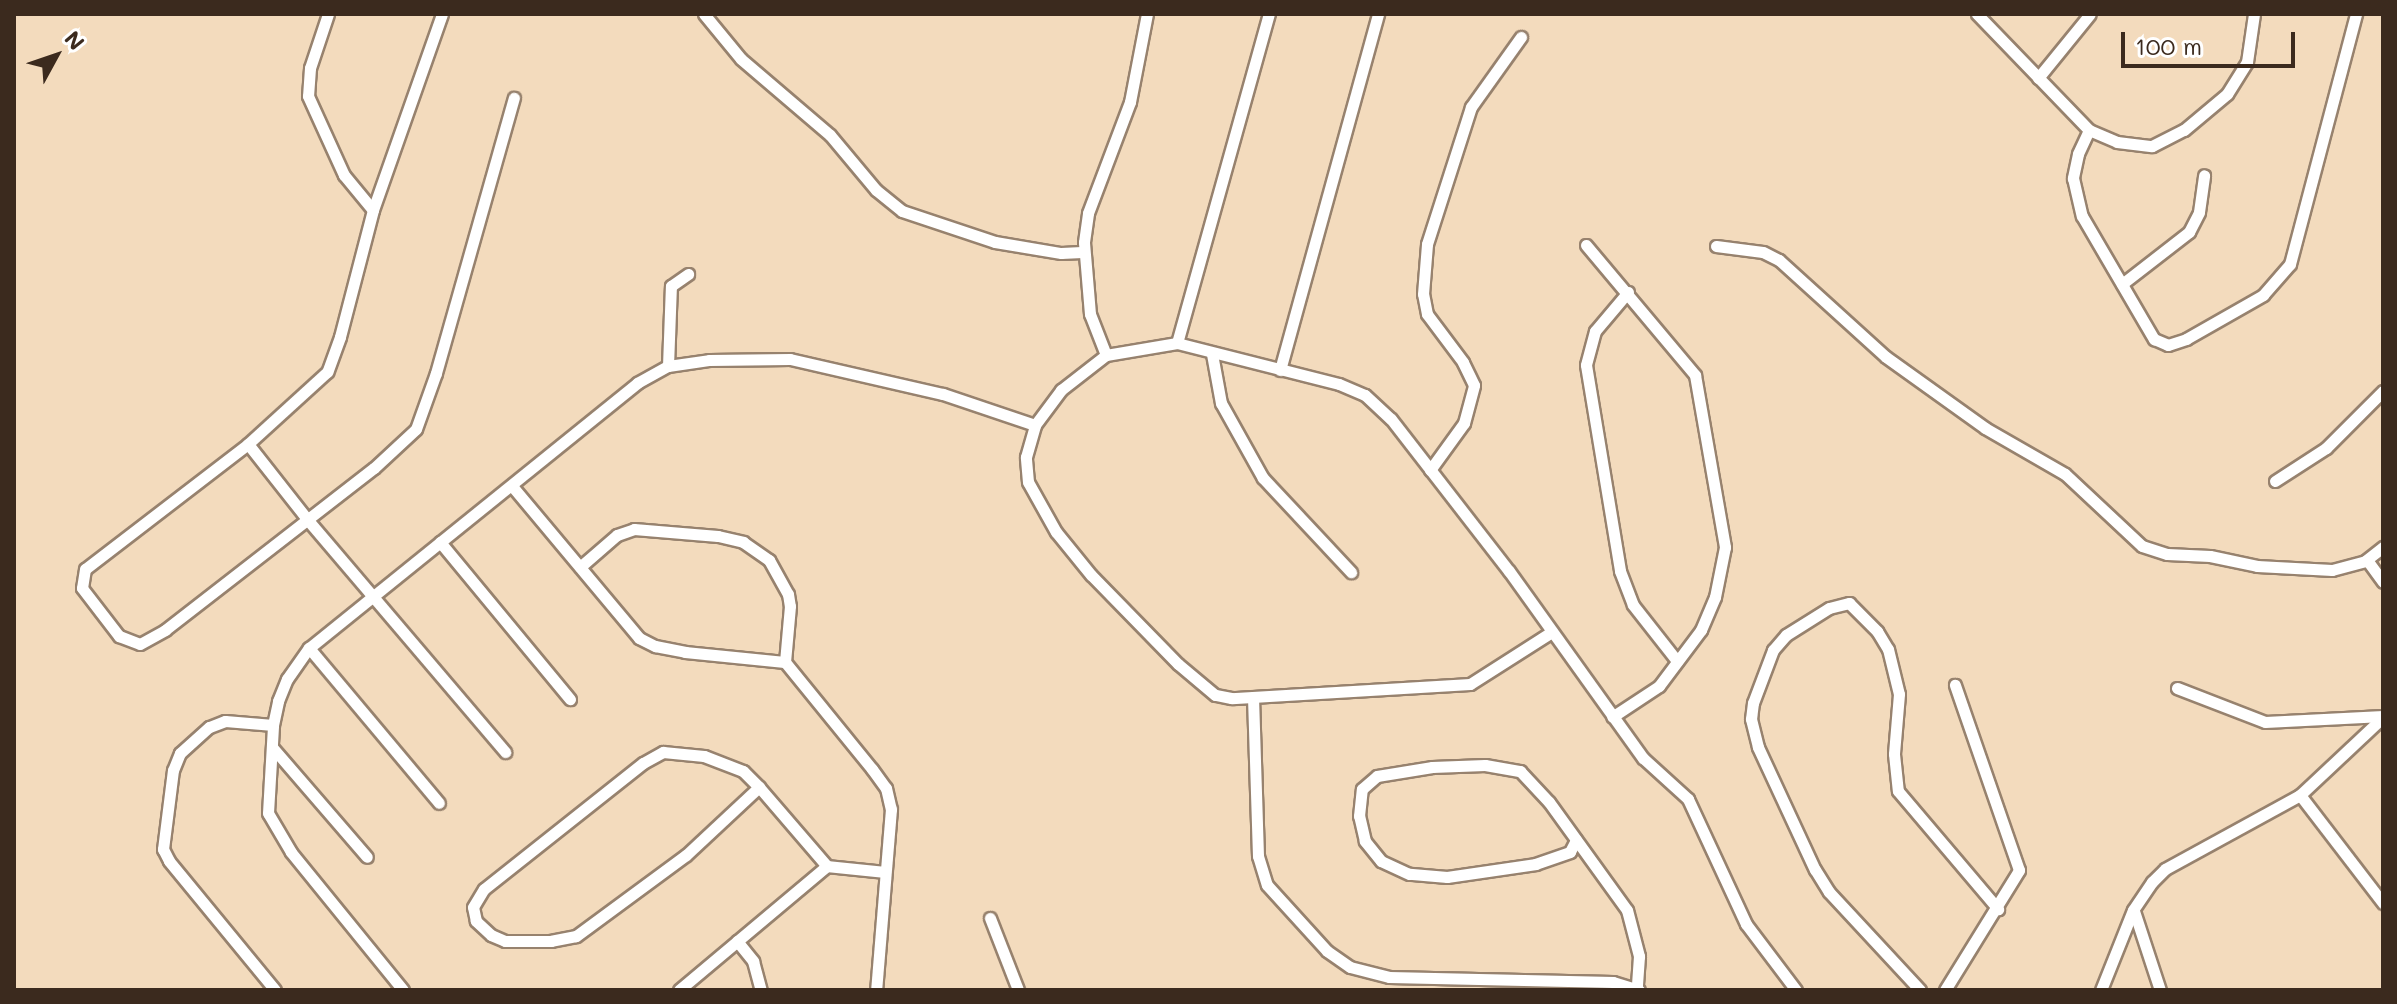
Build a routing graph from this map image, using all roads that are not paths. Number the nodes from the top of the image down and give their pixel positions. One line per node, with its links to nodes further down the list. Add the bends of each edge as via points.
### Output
1 (328, 14): 16 (street, via 310,68 308,96 344,175)
2 (442, 14): 16 (street)
3 (704, 14): 19 (street, via 741,59 830,135 876,190 902,211 995,242)
4 (1147, 14): 19 (street, via 1130,102 1088,213)
5 (1269, 14): 23 (street)
6 (1378, 14): 27 (street)
7 (1977, 14): 12 (street)
8 (2090, 14): 12 (street)
9 (2254, 14): 14 (street, via 2239,77 2184,130 2152,146 2117,142)
10 (2356, 14): 21 (street, via 2298,245 2278,281 2236,313 2168,345 2149,333)
11 (1521, 37): 31 (street, via 1471,107 1427,244 1427,314 1474,385 1464,423)
12 (2038, 78): 14 (street)
13 (514, 98): 34 (street, via 416,429)
14 (2089, 130): 21 (street, via 2078,154 2073,188 2085,225)
15 (2204, 175): 21 (street, via 2199,212 2189,232)
16 (373, 210): 30 (street, via 327,372)
17 (1586, 245): 22 (street)
18 (1716, 246): 37 (street, via 1763,252 1779,260 1886,357 1985,428 2065,474 2142,546 2281,568 2344,569)
19 (1082, 252): 25 (street, via 1090,314)
20 (688, 274): 26 (street, via 671,286)
21 (2122, 284)
22 (1628, 292): 44 (street, via 1595,331 1586,365 1622,581 1633,605); 44 (street, via 1699,384 1722,519 1725,560 1715,597 1701,630)
23 (1177, 343): 24 (street); 25 (street)
24 (1212, 354): 27 (street); 39 (street, via 1221,403 1263,478)
25 (1106, 355): 29 (street, via 1061,390)
26 (668, 366): 29 (street, via 790,359 943,394); 33 (street, via 637,383)
27 (1280, 370): 31 (street, via 1365,395)
28 (2383, 391): 32 (street, via 2326,448)
29 (1035, 425): 48 (street, via 1026,457 1028,482 1056,532 1201,686 1215,695)
30 (248, 444): 34 (street); 34 (street, via 85,569 82,588 89,600 119,636 140,644)
31 (1430, 470): 42 (street)
32 (2275, 481)
33 (512, 486): 35 (street); 38 (street)
34 (307, 519): 41 (street)
35 (440, 542): 41 (street); 49 (street)
36 (2383, 547): 37 (street)
37 (2367, 560): 40 (street)
38 (580, 567): 45 (street, via 632,632 647,642 685,652); 45 (street, via 617,535 634,529 743,542 769,560 788,594)
39 (1351, 572)
40 (2383, 582)
41 (373, 595): 43 (street); 54 (street)
42 (1550, 633): 48 (street, via 1470,684); 50 (street)
43 (309, 648): 52 (street, via 287,679); 57 (street)
44 (1677, 661): 50 (street, via 1647,696)
45 (785, 662): 61 (street, via 886,788 891,836)
46 (1955, 685): 63 (street, via 2019,870)
47 (2177, 688): 51 (street, via 2265,722)
48 (1253, 697): 67 (street, via 1258,856 1267,885 1327,951 1350,967 1389,977 1613,982)
49 (570, 699)
50 (1612, 717): 74 (street, via 1643,758 1688,799 1746,924)
51 (2383, 717): 56 (street)
52 (273, 725): 53 (street); 68 (street, via 225,721 209,727 180,753 163,849)
53 (272, 747): 59 (street); 69 (street, via 266,798 273,826)
54 (505, 752)
55 (759, 787): 55 (street, via 743,771 704,756 674,751 653,756 484,889 473,907 476,921 505,941 576,936 686,855); 60 (street)
56 (2300, 795): 62 (street); 64 (street, via 2165,869)
57 (439, 803)
58 (1576, 840): 58 (street, via 1531,780 1509,767 1463,764 1389,773 1362,789 1359,816 1365,841 1381,861 1409,874 1447,877 1536,864 1570,852); 67 (street, via 1627,910 1639,956)
59 (367, 857)
60 (827, 866): 61 (street); 66 (street)
61 (885, 872): 72 (street)
62 (2383, 903)
63 (1998, 909): 75 (street, via 1898,791 1894,754 1899,694 1877,631 1849,603 1829,608 1786,635 1773,650 1753,703 1758,747 1829,892); 76 (street)
64 (2133, 910): 77 (street); 78 (street)
65 (990, 918): 73 (street)
66 (737, 941): 70 (street); 71 (street, via 753,961)
67 (1638, 989)
68 (275, 990)
69 (403, 990)
70 (679, 990)
71 (761, 990)
72 (876, 990)
73 (1018, 990)
74 (1796, 990)
75 (1920, 990)
76 (1945, 990)
77 (2101, 990)
78 (2160, 990)

